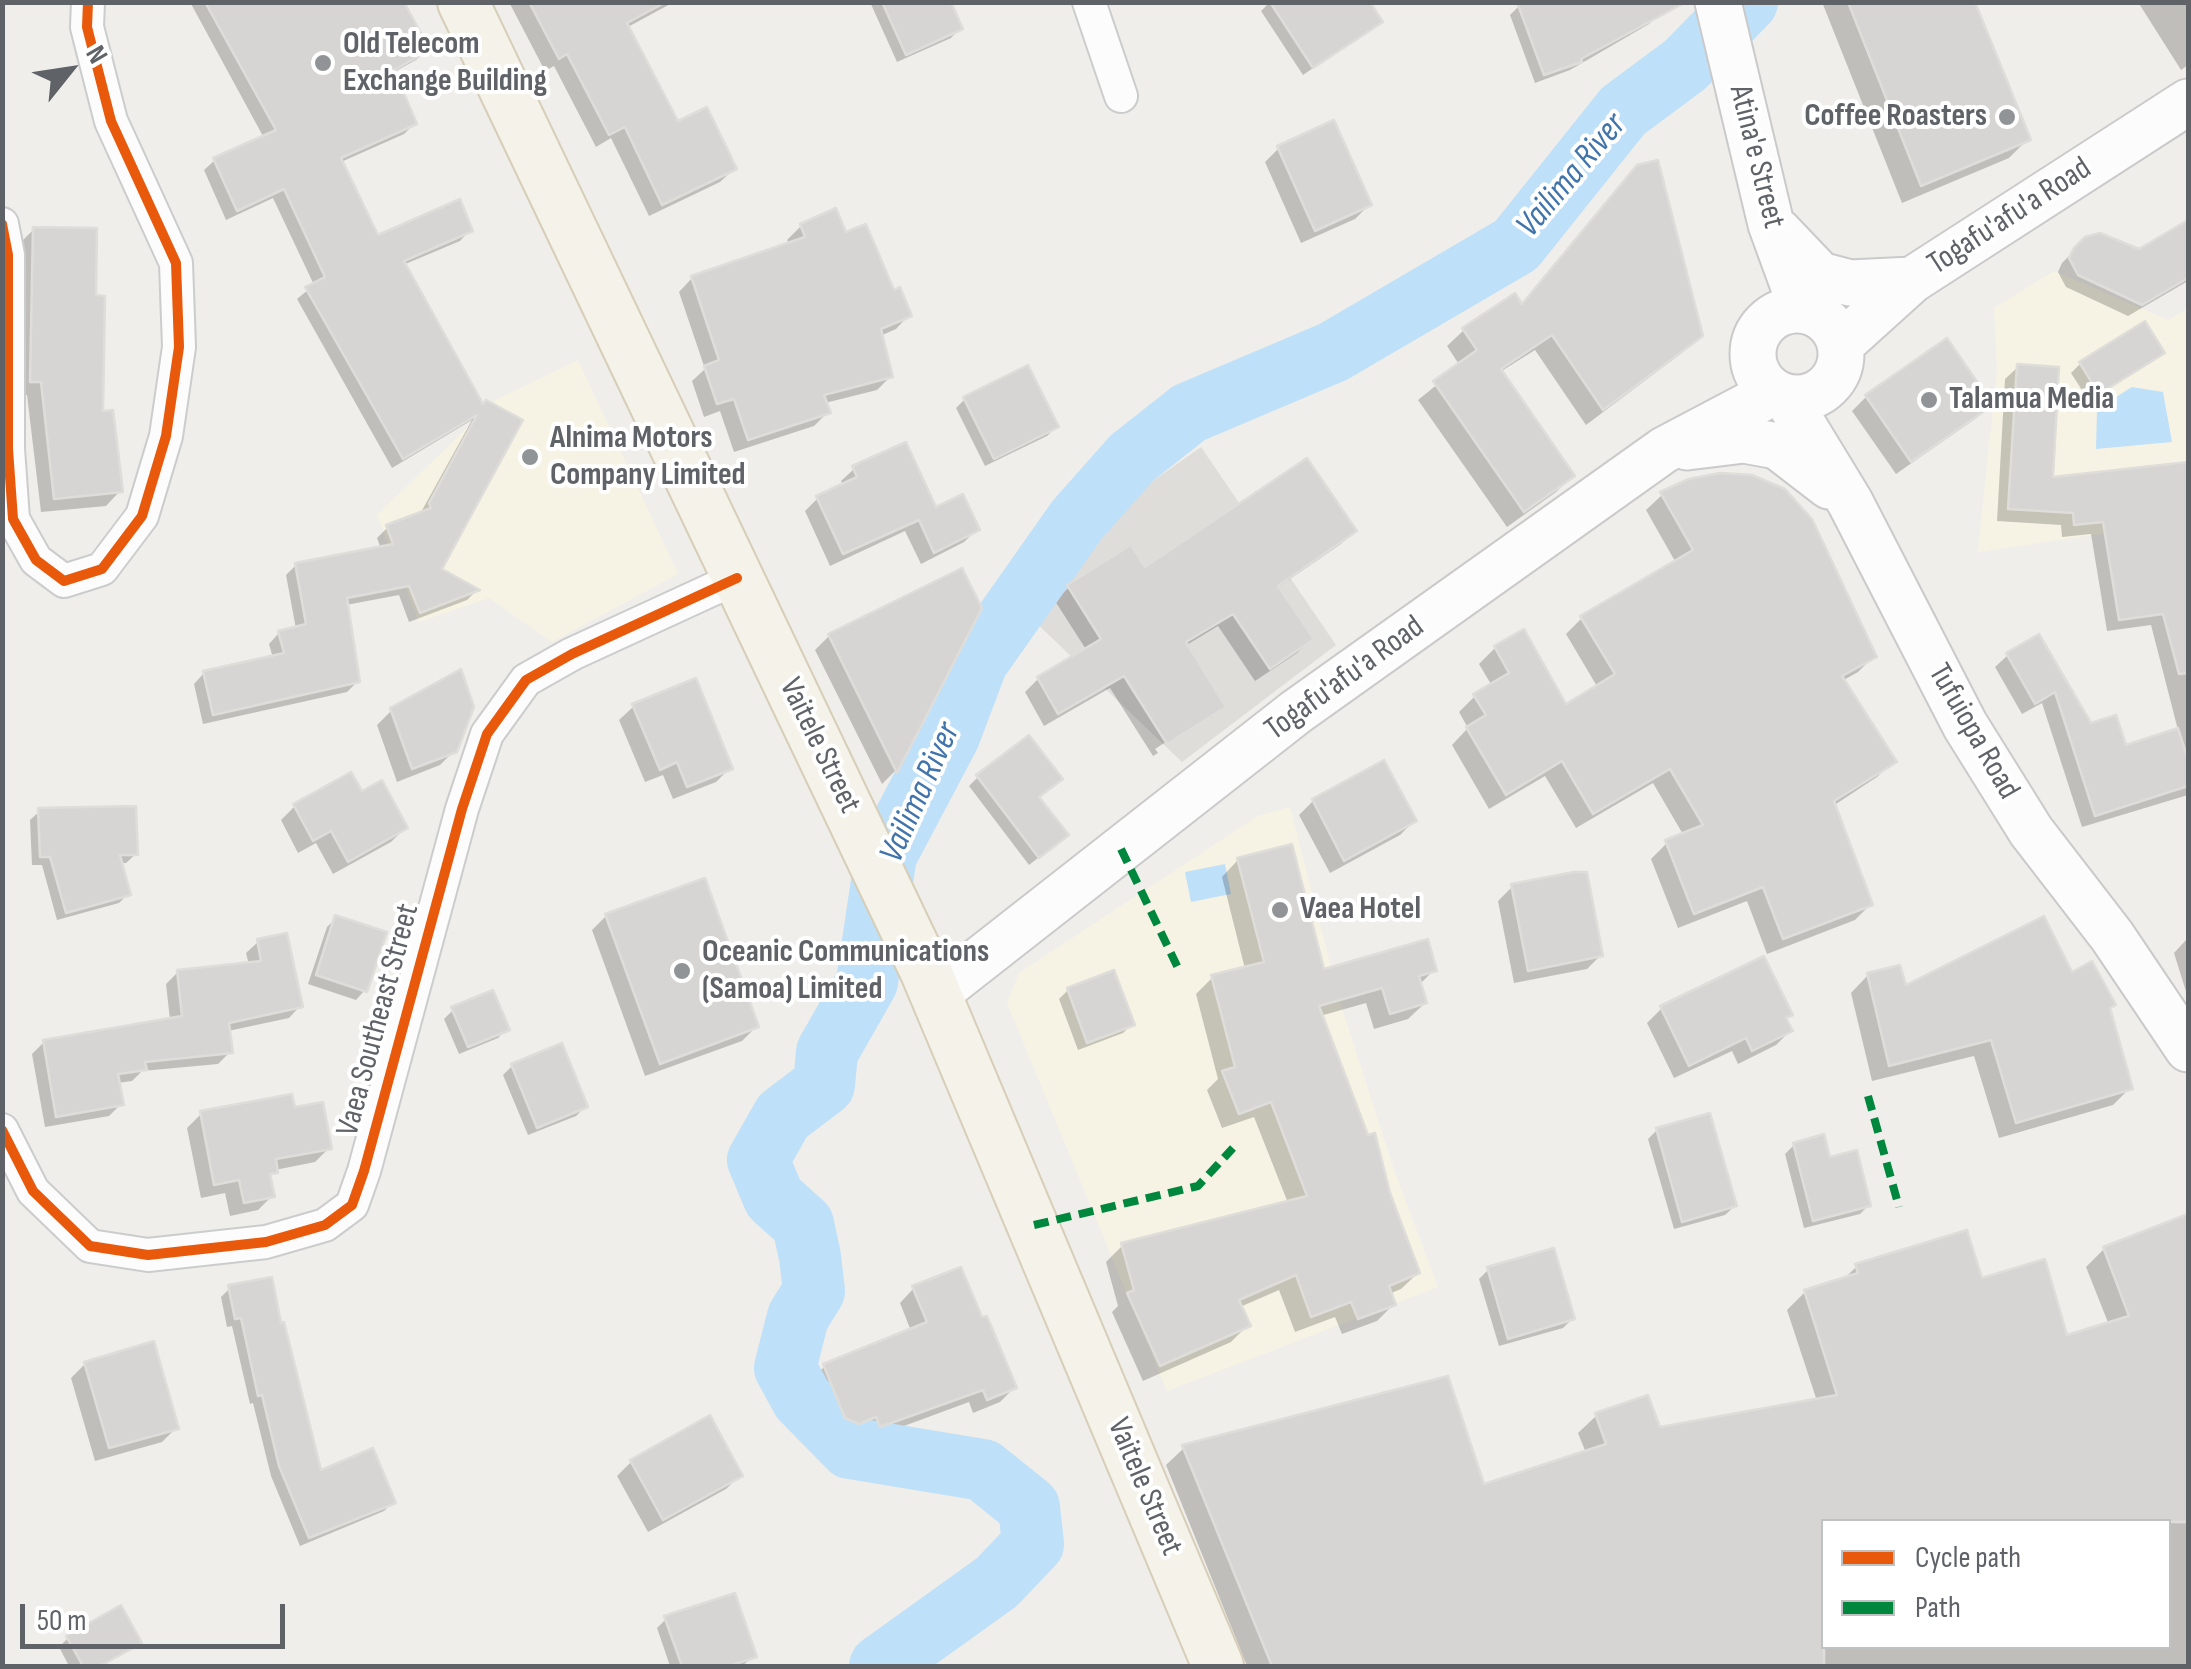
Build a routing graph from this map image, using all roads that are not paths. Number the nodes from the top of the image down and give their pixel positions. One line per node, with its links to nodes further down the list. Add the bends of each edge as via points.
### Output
1 (88, 2): 7 (street, via 86,27 111,121 176,263 179,346 166,436 142,516 102,569 64,581 36,560 13,520)
2 (463, 2): 13 (main road, Vaitele Street)
3 (1089, 2): 5 (street)
4 (1718, 2): 8 (main road, Atina'e Street)
5 (1121, 96)
6 (2188, 102): 9 (main road, Togafu'afu'a Road)
7 (2, 224)
8 (1771, 224): 9 (main road, via 1820,275 1850,283); 10 (main road)
9 (1912, 280): 10 (main road, Togafu'afu'a Road)
10 (1795, 352): 11 (main road, Togafu'afu'a Road); 12 (main road, Tufuiopa Road)
11 (1664, 450): 12 (main road, via 1744,440 1778,446); 14 (main road, Togafu'afu'a Road)
12 (1850, 502): 15 (main road, Tufuiopa Road, via 1964,724 2031,831)
13 (736, 578): 14 (main road, Vaitele Street); 16 (street, Vaea Southeast Street, via 526,680 487,734 352,1205 325,1225 266,1242 148,1256 90,1246 33,1191)
14 (931, 983): 17 (main road, Vaitele Street)
15 (2183, 1029)
16 (2, 1130)
17 (1218, 1666)

